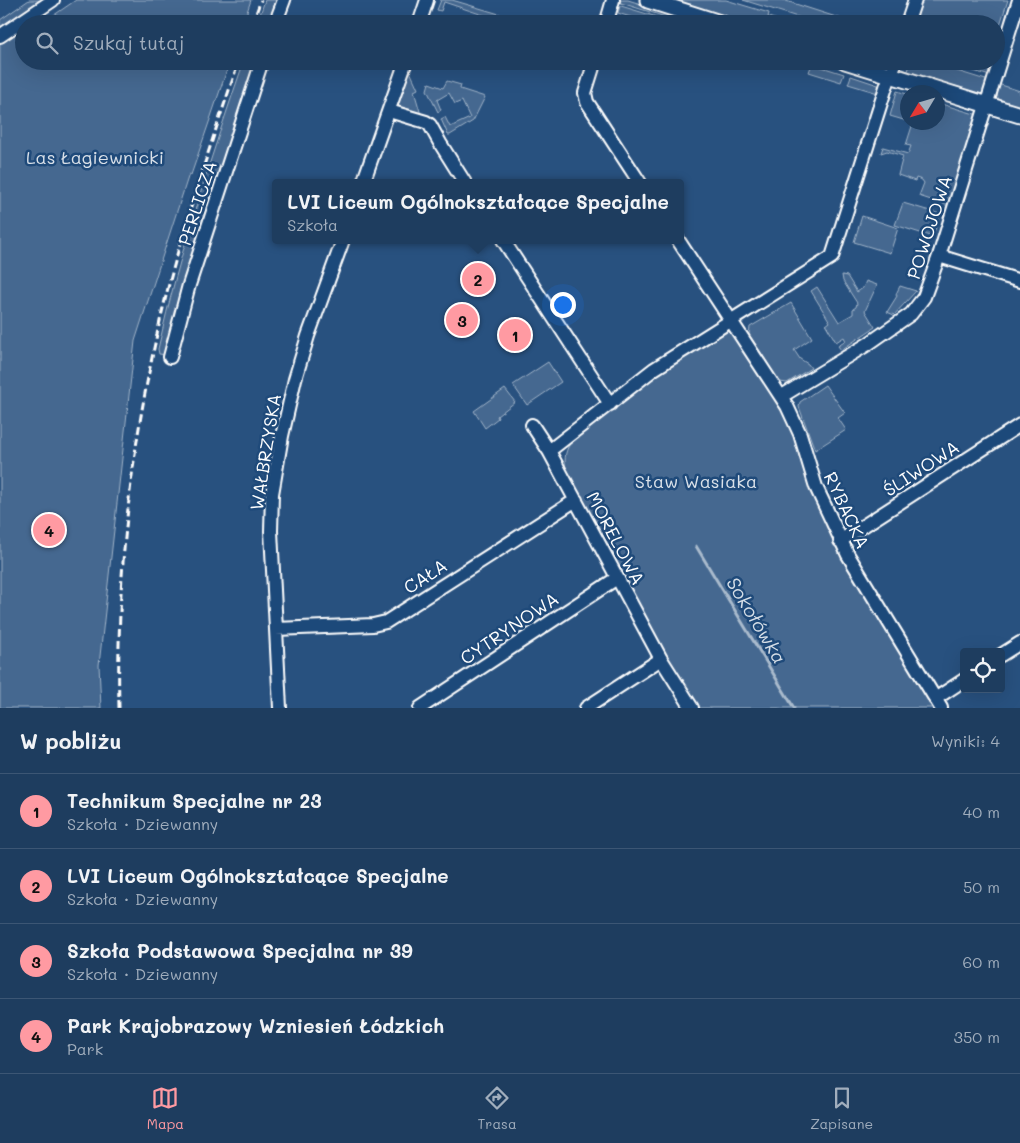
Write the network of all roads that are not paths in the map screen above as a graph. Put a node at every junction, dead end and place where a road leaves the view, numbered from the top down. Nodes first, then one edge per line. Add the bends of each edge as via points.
1 (53, 0) edge
2 (284, 0) edge
3 (427, 0) edge
4 (614, 0) edge
5 (648, 0) edge
6 (915, 0) edge
7 (1019, 0) edge
8 (31, 15) edge
9 (278, 15) edge
10 (422, 15) edge
11 (609, 15) edge
12 (695, 15) edge
13 (911, 15) edge
14 (15, 26) edge
15 (0, 36) edge
16 (1005, 46) edge
17 (259, 70) edge
18 (403, 70) edge
19 (592, 70) edge
20 (893, 70) edge
21 (899, 70) edge
22 (997, 70) edge
23 (987, 104) junction
24 (389, 111) junction
25 (1020, 114) edge
26 (365, 179) edge
27 (463, 179) edge
28 (637, 179) edge
29 (342, 244) edge
30 (505, 244) edge
31 (681, 244) edge
32 (939, 256) junction
33 (1020, 281) edge
34 (732, 321) junction
35 (170, 358) dead end
36 (782, 396) junction
37 (610, 404) junction
38 (1020, 424) edge
39 (532, 425) dead end
40 (549, 451) junction
41 (576, 500) junction
42 (840, 541) junction
43 (617, 578) junction
44 (276, 629) junction
45 (1020, 643) edge
46 (1005, 652) edge
47 (661, 659) junction
48 (960, 684) edge
49 (938, 704) edge
50 (280, 708) edge
51 (420, 708) edge
52 (586, 708) edge
53 (692, 708) edge

1 - 8 street
2 - 9 street
3 - 10 street
4 - 11 street
5 - 12 street
6 - 13 street
7 - 16 street, POWOJOWA
14 - 15 street
17 - 35 street, PERLICZA via 189,285
18 - 24 street
19 - 28 street via 585,93 587,102
20 - 34 street via 832,258
21 - 23 street
22 - 23 street, POWOJOWA
23 - 25 street
23 - 32 street, POWOJOWA
24 - 26 street
24 - 27 street via 430,125
29 - 44 street, WAŁBRZYSKA via 295,378 272,494
30 - 37 street
31 - 34 street, RYBACKA
32 - 33 street
32 - 36 street, POWOJOWA via 924,297 911,314
34 - 36 street, RYBACKA
34 - 37 street via 654,370
36 - 42 street, RYBACKA via 796,423 812,478
37 - 40 street
38 - 42 street, ŚLIWOWA
39 - 40 street, MORELOWA
40 - 41 street, MORELOWA
41 - 43 street, MORELOWA
41 - 44 street, CAŁA via 386,622
42 - 49 street, RYBACKA
43 - 47 street, MORELOWA
43 - 51 street, CYTRYNOWA
44 - 50 street, WAŁBRZYSKA
45 - 46 street
47 - 52 street
47 - 53 street, MORELOWA
48 - 49 street

